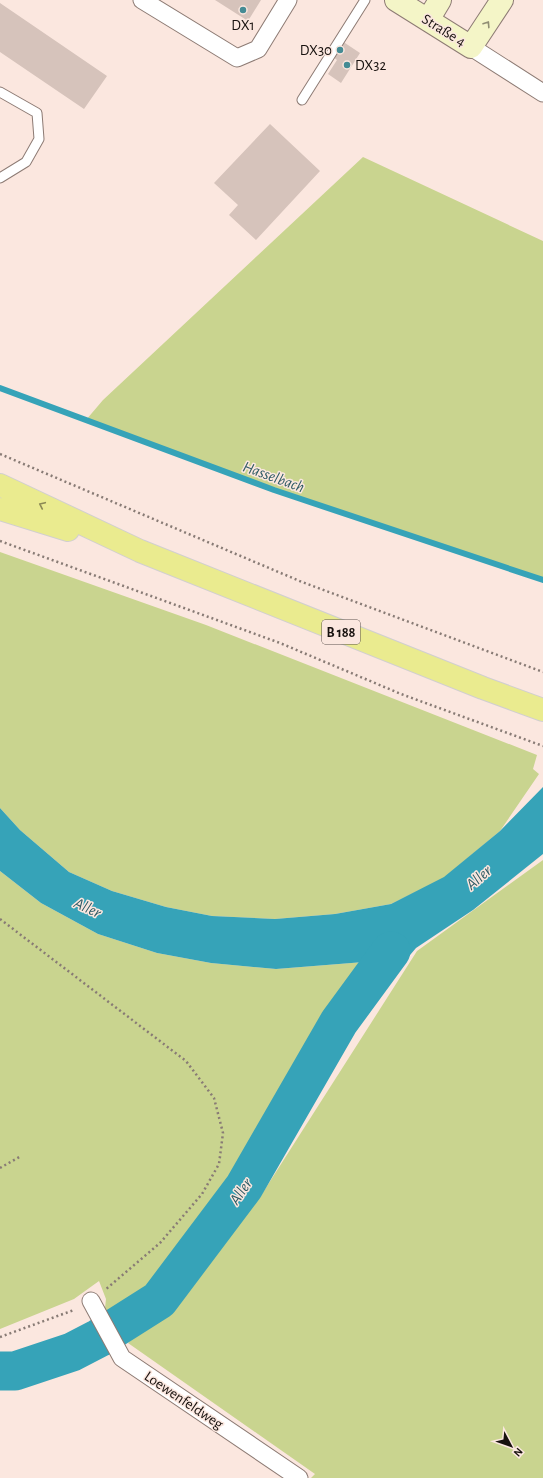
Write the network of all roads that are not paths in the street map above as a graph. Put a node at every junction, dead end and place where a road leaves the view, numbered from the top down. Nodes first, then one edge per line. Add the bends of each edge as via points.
1 (142, 0) edge
2 (288, 0) edge
3 (365, 0) edge
4 (396, 0) edge
5 (440, 0) edge
6 (502, 0) edge
7 (428, 20) junction
8 (471, 47) junction
9 (0, 92) edge
10 (543, 93) edge
11 (302, 100) dead end
12 (0, 178) edge
13 (0, 485) edge
14 (0, 509) edge
15 (140, 552) junction
16 (543, 710) edge
17 (91, 1301) road end
18 (299, 1478) edge

1 - 2 street via 237,58 258,49
3 - 11 lane
4 - 7 street, Straße 4
5 - 7 street
8 -> 6 street
7 - 8 street, Straße 4
8 - 10 street
9 - 12 lane via 37,113 39,139 26,162
15 -> 13 main road, B 188
14 - 15 main road, B 188
15 - 16 main road, B 188
17 - 18 street, Loewenfeldweg via 122,1358

